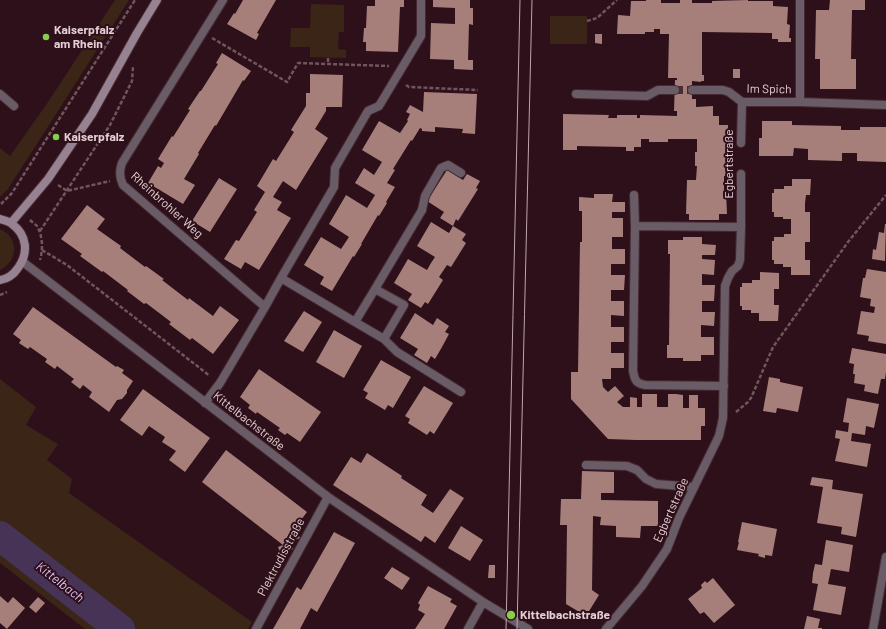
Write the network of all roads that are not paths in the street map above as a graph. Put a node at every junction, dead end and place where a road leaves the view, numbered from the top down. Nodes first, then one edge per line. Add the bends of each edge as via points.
1 (157, 0) edge
2 (223, 0) edge
3 (421, 0) edge
4 (800, 0) edge
5 (675, 90) tunnel mouth
6 (692, 90) tunnel mouth
7 (0, 94) edge
8 (576, 94) dead end
9 (742, 102) junction
10 (800, 102) junction
11 (886, 105) edge
12 (14, 106) dead end
13 (741, 143) dead end
14 (461, 173) dead end
15 (741, 174) dead end
16 (634, 195) dead end
17 (0, 219) edge
18 (11, 223) junction
19 (635, 226) junction
20 (741, 227) junction
21 (23, 262) junction
22 (281, 278) junction
23 (0, 280) edge
24 (375, 289) junction
25 (265, 307) junction
26 (355, 322) junction
27 (384, 339) junction
28 (724, 386) junction
29 (461, 392) dead end
30 (205, 402) junction
31 (586, 465) dead end
32 (694, 487) junction
33 (328, 497) junction
34 (886, 557) edge
35 (483, 602) junction
36 (256, 629) edge
37 (468, 629) edge
38 (528, 629) edge
39 (606, 629) edge
40 (873, 629) edge

1 - 18 main road via 92,114 48,179
2 - 25 street, Rheinbrohler Weg via 122,163 120,178 123,185
3 - 22 street via 421,36 379,106 368,110 335,168 334,187
4 - 10 street, Im Spich
5 - 8 street via 658,90 647,96
6 - 9 street, Im Spich via 724,90
7 - 12 street
9 - 10 street, Im Spich
9 - 13 street, Egbertstraße
10 - 11 street, Im Spich
14 - 24 street via 448,165 441,168 425,196 422,210
15 - 20 street, Egbertstraße
16 - 19 street
17 - 18 main road
18 - 21 main road via 24,239 26,250
19 - 20 street
19 - 28 street via 634,379 645,385
20 - 28 street, Egbertstraße via 740,260 725,286
21 - 23 main road via 15,273
21 - 30 street, Kittelbachstraße
22 - 25 street
22 - 26 street
24 - 26 street
24 - 27 street via 404,306
25 - 30 street via 220,383
26 - 27 street
27 - 29 street via 397,352
28 - 32 street, Egbertstraße via 723,418 719,436
30 - 33 street, Kittelbachstraße
31 - 32 street via 627,466 656,484
32 - 39 street, Egbertstraße via 667,548 642,586
33 - 35 street, Kittelbachstraße
33 - 36 street, Plektrudisstraße
34 - 40 street
35 - 37 street
35 - 38 street, Kittelbachstraße

